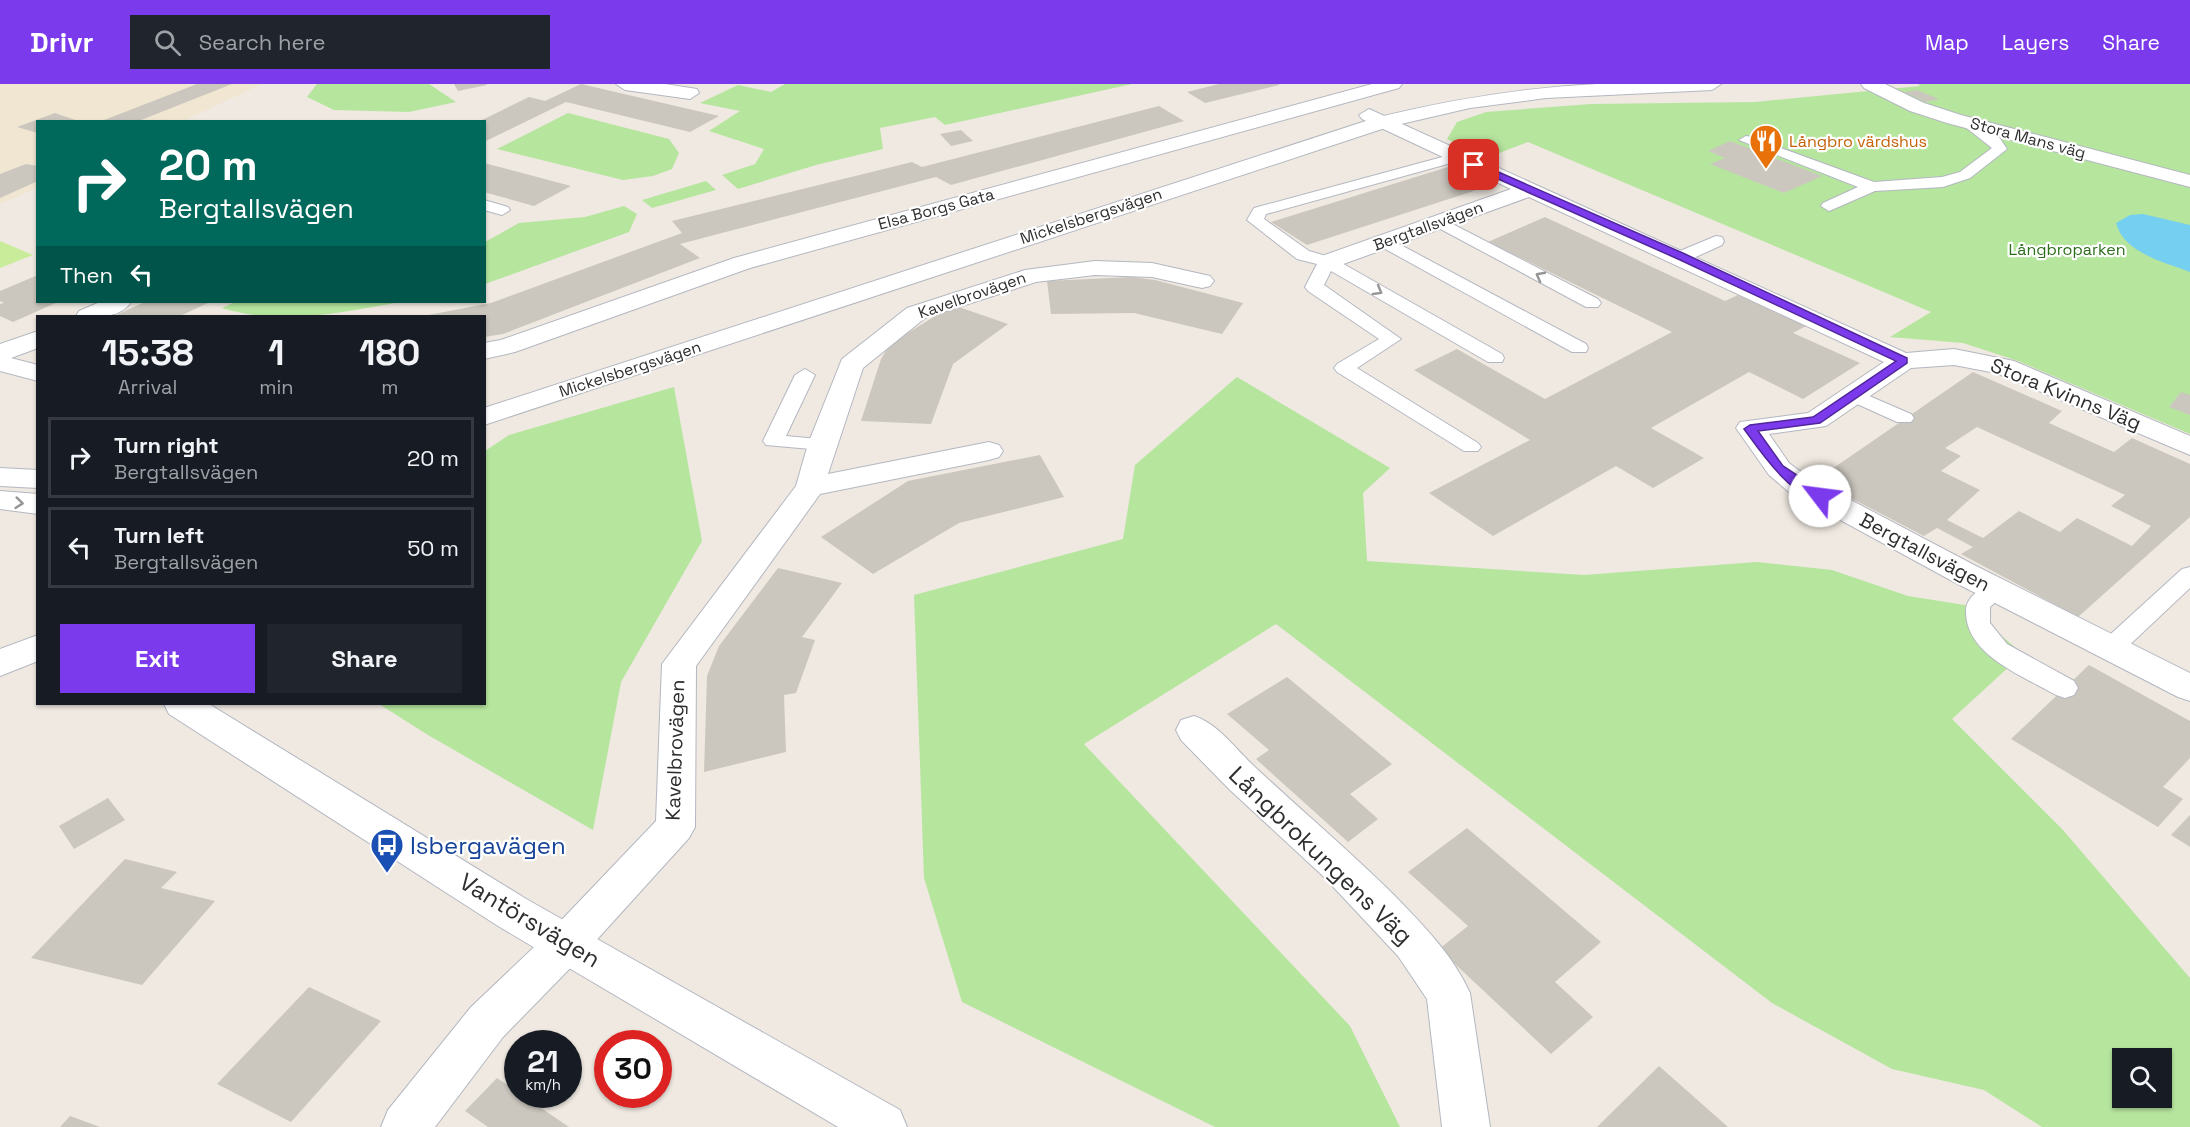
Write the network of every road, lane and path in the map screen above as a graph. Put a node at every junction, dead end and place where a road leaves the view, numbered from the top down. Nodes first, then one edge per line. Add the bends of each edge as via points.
1 (625, 84) edge
2 (1393, 84) edge
3 (1712, 84) edge
4 (1870, 84) edge
5 (1537, 87) edge
6 (690, 93) dead end
7 (1376, 118) junction
8 (1969, 123) junction
9 (1746, 140) dead end
10 (1456, 157) junction
11 (2190, 181) edge
12 (1872, 187) junction
13 (1528, 190) junction
14 (486, 206) edge
15 (1829, 206) dead end
16 (502, 210) dead end
17 (1439, 222) junction
18 (1716, 241) dead end
19 (1384, 242) junction
20 (1681, 256) junction
21 (1327, 262) junction
22 (1202, 281) dead end
23 (117, 303) edge
24 (1592, 303) dead end
25 (90, 315) edge
26 (36, 340) edge
27 (1579, 348) dead end
28 (486, 351) edge
29 (0, 353) edge
30 (1495, 358) dead end
31 (1903, 361) junction
32 (0, 363) edge
33 (36, 372) edge
34 (806, 375) dead end
35 (1853, 395) junction
36 (486, 399) edge
37 (486, 416) edge
38 (1905, 418) dead end
39 (822, 444) junction
40 (2190, 446) edge
41 (1471, 447) dead end
42 (989, 451) dead end
43 (0, 477) edge
44 (36, 479) edge
45 (810, 487) junction
46 (0, 500) edge
47 (36, 504) edge
48 (2190, 574) edge
49 (1997, 590) junction
50 (2112, 647) junction
51 (36, 648) edge
52 (0, 663) edge
53 (2065, 688) dead end
54 (2190, 688) edge
55 (184, 705) edge
56 (1194, 730) dead end
57 (567, 943) junction
58 (405, 1127) edge
59 (883, 1127) edge
60 (1466, 1127) edge

1 - 6 street
2 - 28 street, Elsa Borgs Gata via 742,263 506,347
3 - 5 street, Mickelsbergsvägen
4 - 8 street, Stora Mans väg via 1917,107
5 - 7 street, Mickelsbergsvägen
7 - 10 street, Bergtallsvägen
7 - 36 street, Mickelsbergsvägen
7 - 37 street, Mickelsbergsvägen
8 - 11 street, Stora Mans väg
8 - 12 lane via 1994,140 2000,149 1965,175 1943,182
9 - 12 lane
10 - 13 street, Bergtallsvägen
10 - 21 lane via 1260,211 1255,220 1303,255
12 - 15 lane
13 - 17 street, Bergtallsvägen
13 - 20 street, Bergtallsvägen
14 - 16 lane
17 - 19 street, Bergtallsvägen
24 -> 17 lane
18 - 20 lane
19 - 21 street, Bergtallsvägen
19 - 27 lane
20 - 31 street, Bergtallsvägen
21 -> 30 lane
21 - 41 lane via 1314,287 1392,339 1344,368
22 - 39 street, Kavelbrovägen via 1152,270 1095,268 1033,275 916,312 851,365
23 - 25 street
26 - 29 street
31 - 35 street, Bergtallsvägen
31 - 40 street, Stora Kvinns Väg via 1940,354 1974,357
32 - 33 street
34 - 39 lane via 772,441
35 - 38 lane
35 - 49 street, Bergtallsvägen via 1816,420 1750,429 1779,469 1799,485
39 - 45 street, Kavelbrovägen
42 - 45 street
43 - 44 street
45 - 57 street, Kavelbrovägen via 679,664 675,827
46 -> 47 street
48 - 50 lane
49 - 50 street, Bergtallsvägen
49 - 53 lane via 1978,604 1978,625 1998,650
50 - 54 street, Bergtallsvägen
51 - 52 street
55 - 57 street, Vantörsvägen
56 - 60 street, Långbrokungens Väg via 1337,864 1413,943 1448,993
57 - 58 street via 486,1022
57 - 59 street, Vantörsvägen

